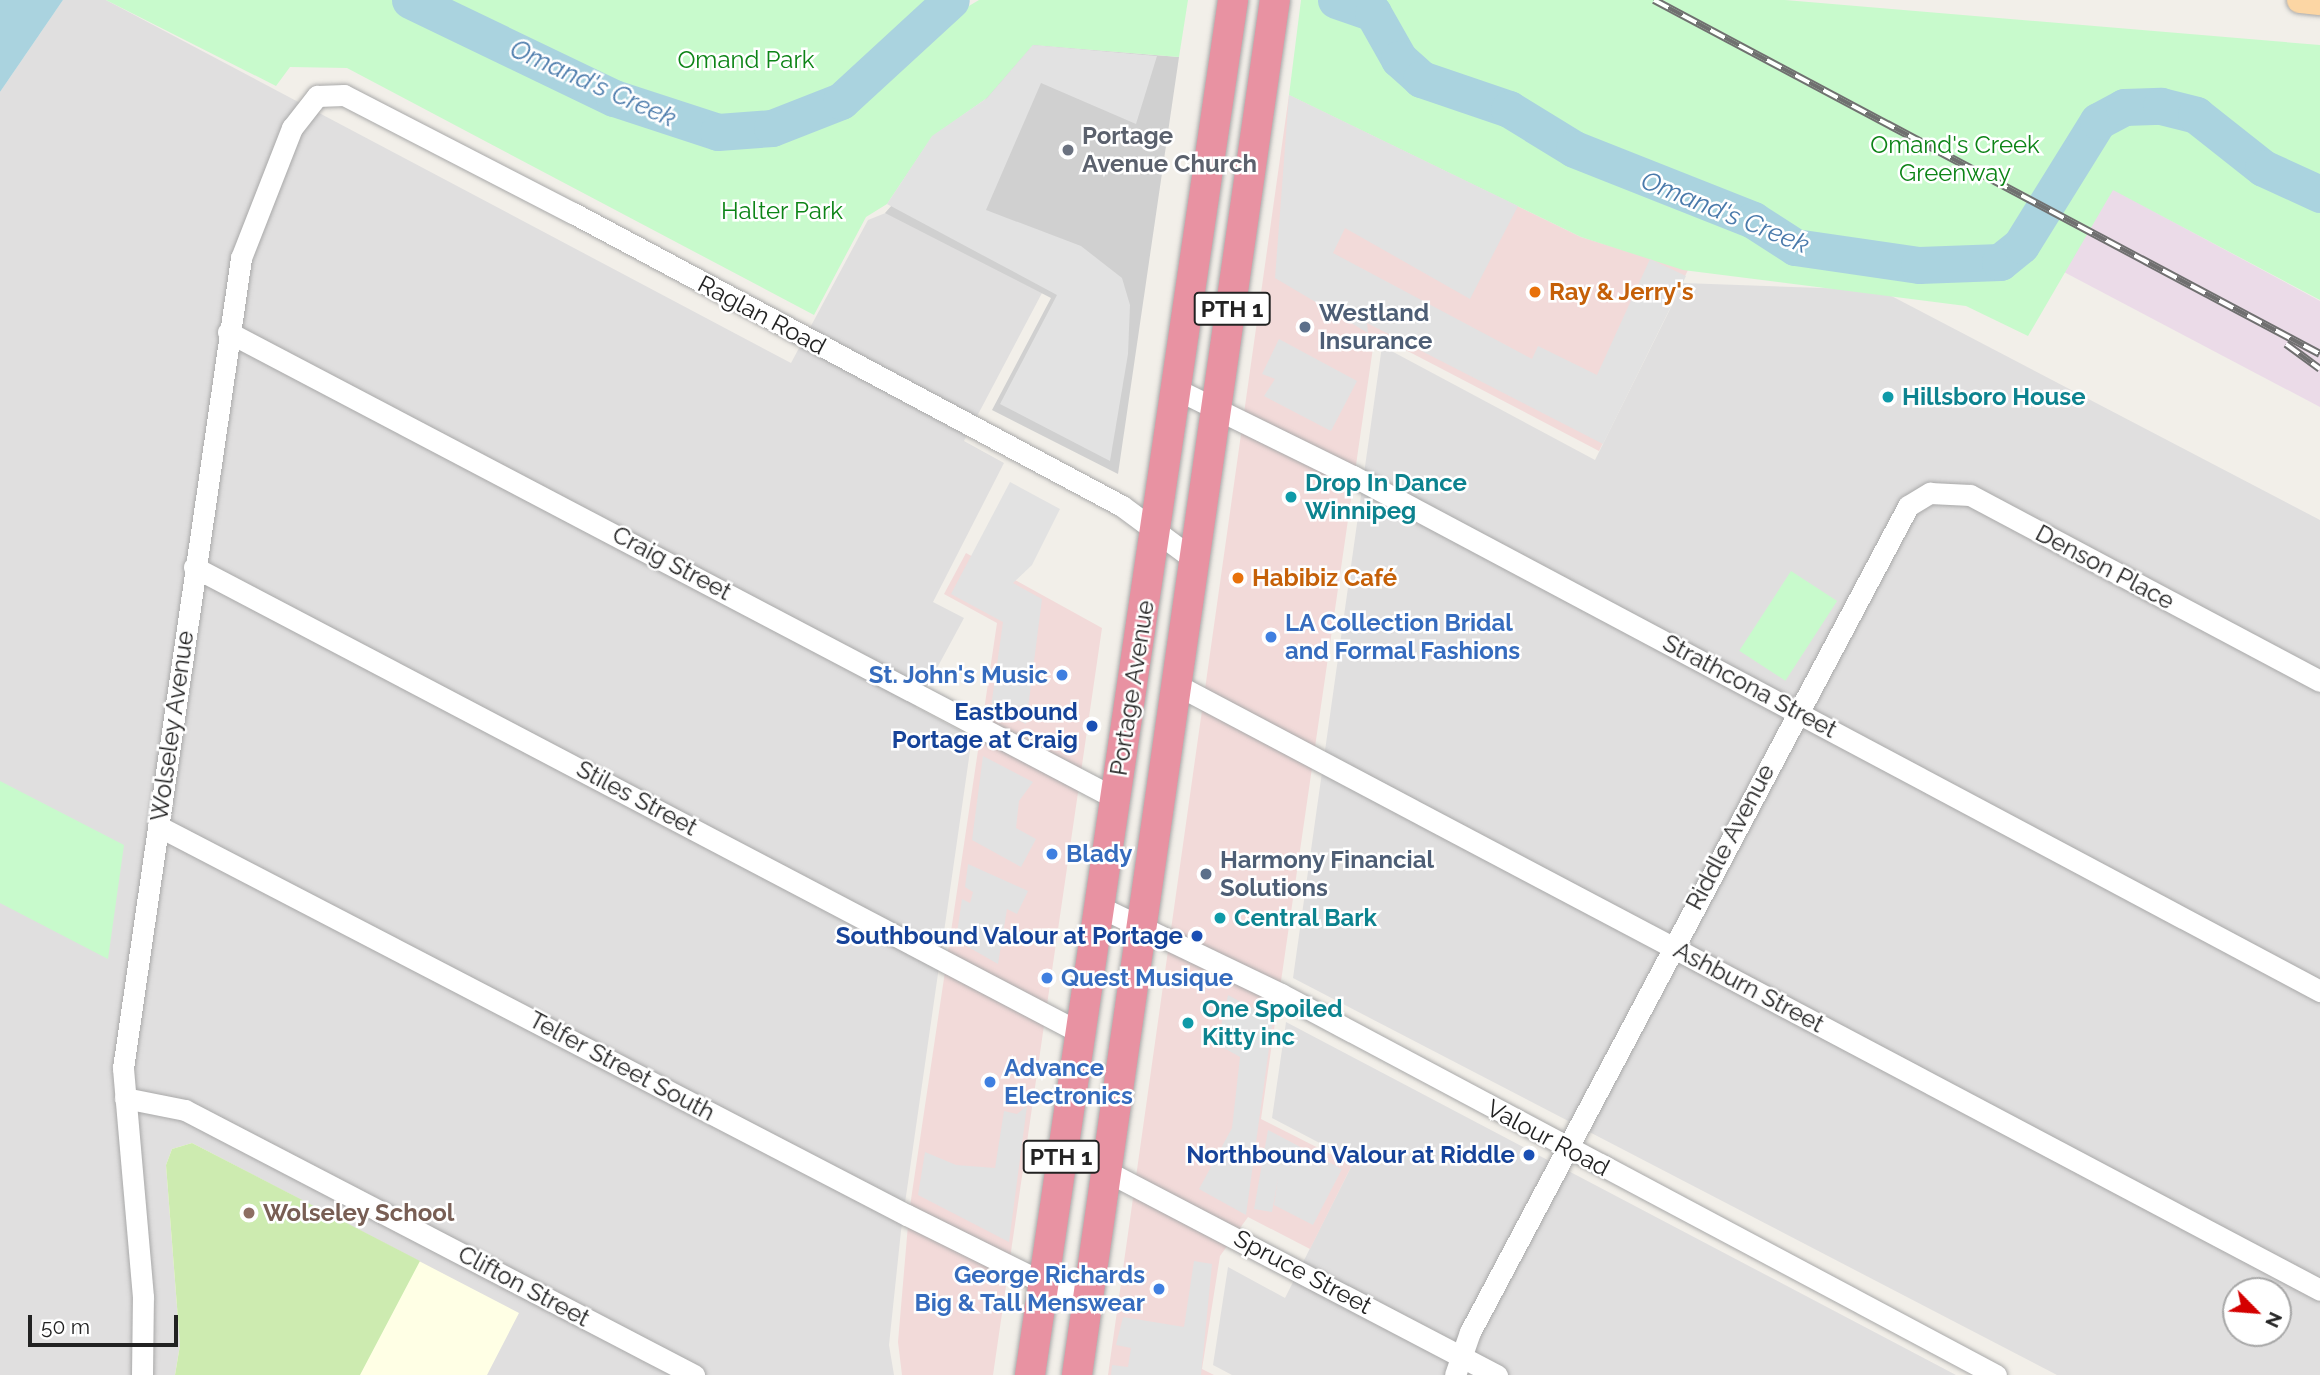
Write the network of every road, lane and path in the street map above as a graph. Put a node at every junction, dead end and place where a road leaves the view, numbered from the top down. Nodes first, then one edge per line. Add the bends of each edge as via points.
1 (1233, 0) edge
2 (1275, 0) edge
3 (2300, 0) edge
4 (2320, 2) edge
5 (317, 96) joint
6 (228, 332) junction
7 (1176, 389) junction
8 (1218, 408) junction
9 (1894, 525) joint
10 (1155, 531) junction
11 (1196, 561) junction
12 (194, 567) junction
13 (2320, 681) edge
14 (1177, 685) junction
15 (1796, 710) junction
16 (1115, 798) junction
17 (158, 826) junction
18 (1098, 906) junction
19 (1141, 923) junction
20 (1672, 947) junction
21 (2320, 991) edge
22 (1079, 1032) junction
23 (125, 1098) junction
24 (1567, 1149) junction
25 (1108, 1172) junction
26 (1044, 1283) junction
27 (2320, 1290) edge
28 (1089, 1298) junction
29 (1459, 1366) edge
30 (142, 1375) edge
31 (694, 1375) edge
32 (1030, 1375) edge
33 (1077, 1375) edge
34 (1497, 1375) edge
35 (1996, 1375) edge

1 - 7 highway, Portage Avenue / PTH 1
2 - 8 highway, Portage Avenue / PTH 1
3 - 4 main road
5 - 6 street, Wolseley Avenue via 297,120 254,213
5 - 10 street, Raglan Road via 344,95 573,213 1122,506
6 - 12 street, Wolseley Avenue
6 - 16 street, Craig Street
7 - 8 street, Strathcona Street
7 - 10 highway, Portage Avenue / PTH 1
8 - 11 highway, Portage Avenue / PTH 1
8 - 15 street, Strathcona Street
9 - 13 street, Denson Place via 1919,498 1959,491
9 - 15 street, Riddle Avenue
10 - 11 street, Raglan Road
10 - 16 highway, Portage Avenue / PTH 1
11 - 14 highway, Portage Avenue / PTH 1
12 - 17 street, Wolseley Avenue
12 - 22 street, Stiles Street
14 - 19 highway, Portage Avenue / PTH 1
14 - 20 street, Ashburn Street
15 - 20 street, Riddle Avenue
15 - 21 street, Strathcona Street
16 - 18 highway, Portage Avenue / PTH 1
17 - 23 street, Wolseley Avenue via 123,1068
17 - 26 street, Telfer Street South
18 - 19 street, Valour Road
18 - 22 highway, Portage Avenue / PTH 1
19 - 24 street, Valour Road
19 - 25 highway, Portage Avenue / PTH 1
20 - 24 street, Riddle Avenue
20 - 27 street, Ashburn Street
22 - 26 highway, Portage Avenue / PTH 1
23 - 30 street, Wolseley Avenue via 143,1297
23 - 31 street, Clifton Street via 185,1110
24 - 29 street, Riddle Avenue
24 - 35 street, Valour Road
25 - 28 highway, Portage Avenue / PTH 1
25 - 29 street, Spruce Street
26 - 28 street, Telfer Street South
26 - 32 highway, Portage Avenue / PTH 1
28 - 33 highway, Portage Avenue / PTH 1
29 - 34 street, Spruce Street

